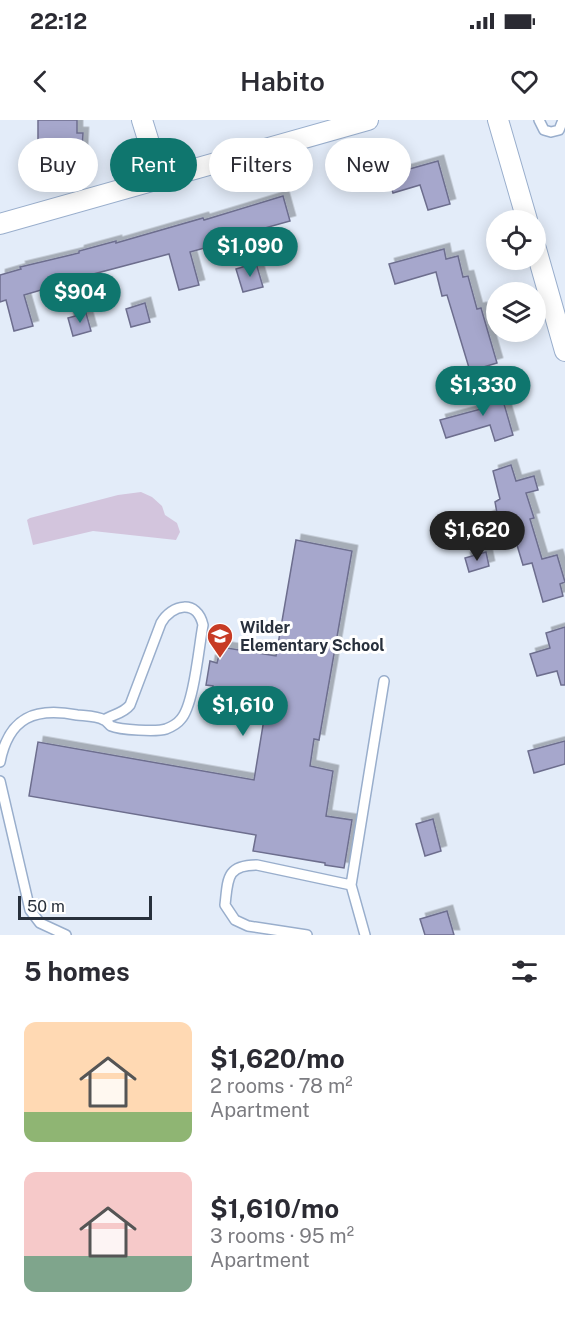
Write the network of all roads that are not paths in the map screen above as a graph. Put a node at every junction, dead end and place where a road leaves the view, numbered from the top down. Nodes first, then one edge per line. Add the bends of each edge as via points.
1 (142, 120) edge
2 (368, 120) edge
3 (498, 120) edge
4 (538, 120) edge
5 (563, 120) edge
6 (148, 138) edge
7 (197, 168) edge
8 (111, 192) edge
9 (524, 210) edge
10 (0, 224) edge
11 (542, 270) edge
12 (565, 351) edge
13 (384, 681) dead end
14 (104, 720) junction
15 (0, 762) edge
16 (0, 782) edge
17 (351, 885) junction
18 (66, 935) edge
19 (307, 935) edge
20 (365, 935) edge

1 - 6 street
2 - 7 street
3 - 9 street
4 - 5 lane via 544,130 551,132 559,130
8 - 10 street
11 - 12 street
13 - 17 lane
14 - 14 lane via 111,726 158,730 181,719 189,703 202,625 195,611 185,607 167,613 130,705 124,712
14 - 15 lane via 56,712 33,715 12,732
16 - 18 lane via 30,910 47,928
17 - 19 lane via 257,865 235,868 230,874 225,905 235,920 248,926
17 - 20 lane

